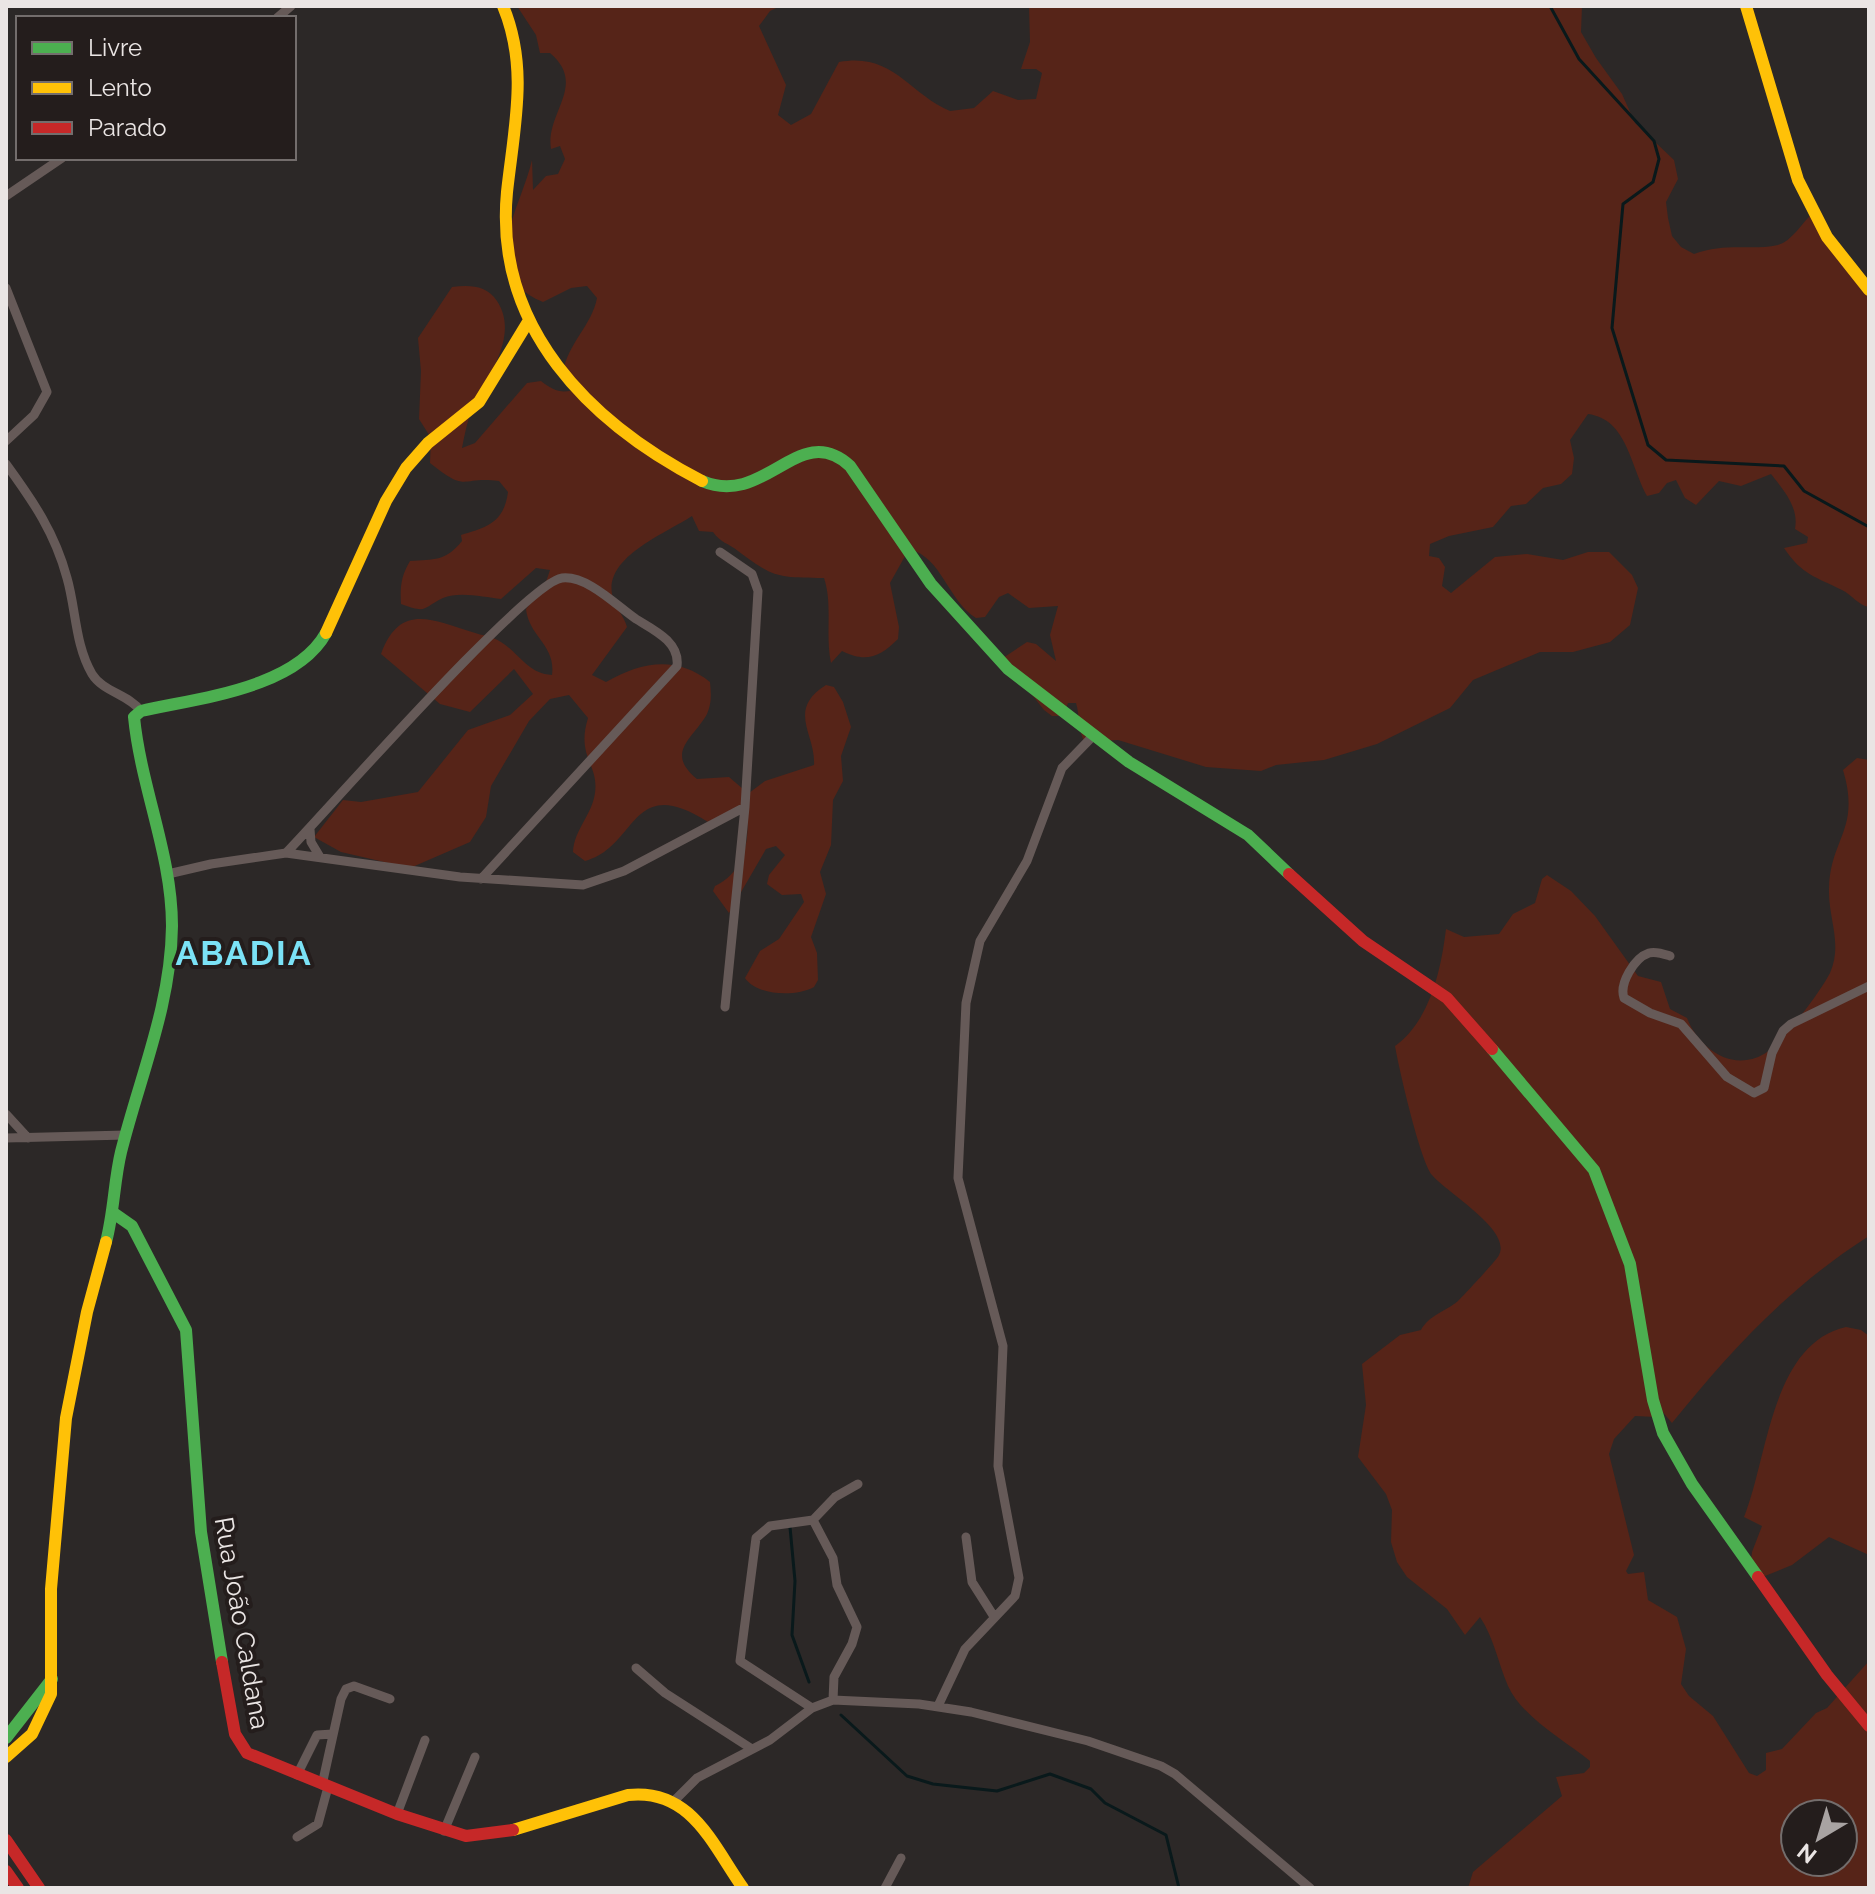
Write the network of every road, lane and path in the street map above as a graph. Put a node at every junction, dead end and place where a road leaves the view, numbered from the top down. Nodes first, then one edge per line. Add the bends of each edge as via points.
1 (503, 6) edge
2 (1746, 6) edge
3 (59, 160) edge
4 (6, 196) edge
5 (6, 288) edge
6 (1869, 290) edge
7 (6, 310) edge
8 (18, 312) junction
9 (528, 322) junction
10 (6, 441) edge
11 (6, 464) edge
12 (720, 552) dead end
13 (141, 711) junction
14 (1093, 736) junction
15 (745, 807) junction
16 (310, 829) junction
17 (286, 853) junction
18 (320, 857) junction
19 (168, 874) junction
20 (481, 879) junction
21 (1670, 956) dead end
22 (1869, 986) edge
23 (725, 1007) dead end
24 (6, 1114) edge
25 (126, 1135) junction
26 (6, 1138) edge
27 (28, 1138) junction
28 (112, 1218) junction
29 (858, 1484) dead end
30 (813, 1520) junction
31 (966, 1537) dead end
32 (993, 1615) junction
33 (636, 1668) dead end
34 (52, 1679) junction
35 (390, 1699) dead end
36 (833, 1700) junction
37 (938, 1706) junction
38 (812, 1708) junction
39 (1869, 1726) edge
40 (333, 1734) junction
41 (6, 1738) edge
42 (425, 1740) dead end
43 (752, 1749) junction
44 (6, 1757) edge
45 (475, 1757) dead end
46 (297, 1775) junction
47 (325, 1786) junction
48 (675, 1800) junction
49 (397, 1814) junction
50 (444, 1831) junction
51 (297, 1837) dead end
52 (6, 1840) edge
53 (6, 1848) edge
54 (901, 1858) dead end
55 (6, 1871) edge
56 (18, 1888) edge
57 (36, 1888) edge
58 (743, 1888) edge
59 (885, 1888) edge
60 (1310, 1888) edge

1 - 9 street via 521,48 507,200 516,279
2 - 6 street via 1798,180 1827,237
3 - 4 street
5 - 8 street
7 - 8 street
8 - 10 street via 47,392 34,415
9 - 13 street via 479,402 406,468 311,654 263,680
9 - 14 street via 549,355 626,434 705,482 739,488 815,450 829,449 841,456 931,584 965,623 1008,669
11 - 13 street via 42,513 56,543 91,672
12 - 15 street via 757,582
13 - 19 street via 134,717 133,734
14 - 32 street via 1062,768 1027,861 980,941 966,1003 958,1178 1003,1346 998,1466 1019,1578 1015,1596
14 - 39 street via 1248,835 1363,941 1447,998 1569,1138 1599,1181 1630,1264 1663,1433 1700,1496
15 - 20 street via 603,881 583,885
15 - 23 street
16 - 17 street
16 - 18 street
16 - 20 street via 506,620 552,581 570,578 661,634 673,646 677,666
17 - 18 street
17 - 19 street
18 - 20 street
19 - 25 street via 172,938 167,988
21 - 22 street via 1644,956 1626,977 1624,998 1675,1020 1727,1077 1754,1093 1767,1083 1772,1053 1783,1031
24 - 27 street
25 - 27 street
25 - 28 street
26 - 27 street
28 - 34 street via 66,1418 51,1589
28 - 46 street, Rua João Caldana via 124,1218 137,1237 186,1330 201,1532 235,1734 254,1758
29 - 30 street via 835,1497
30 - 36 street via 830,1549 837,1585 857,1627 834,1677
30 - 38 street via 759,1532 738,1655 745,1666
31 - 32 street via 972,1582
32 - 37 street via 965,1649
33 - 43 street
34 - 41 street
34 - 44 street via 51,1694 32,1734
35 - 40 street via 350,1686 341,1699
36 - 37 street
36 - 38 street
37 - 60 street via 1066,1735 1161,1766
38 - 43 street
40 - 46 street via 317,1735
40 - 47 street
42 - 49 street
43 - 48 street via 697,1778
45 - 50 street
46 - 47 street, Rua João Caldana
47 - 49 street, Rua João Caldana
47 - 51 street via 318,1824
48 - 50 street, Rua João Caldana via 628,1795 528,1828 466,1836
48 - 58 street
49 - 50 street, Rua João Caldana
52 - 57 street
53 - 57 street
54 - 59 street
55 - 56 street

